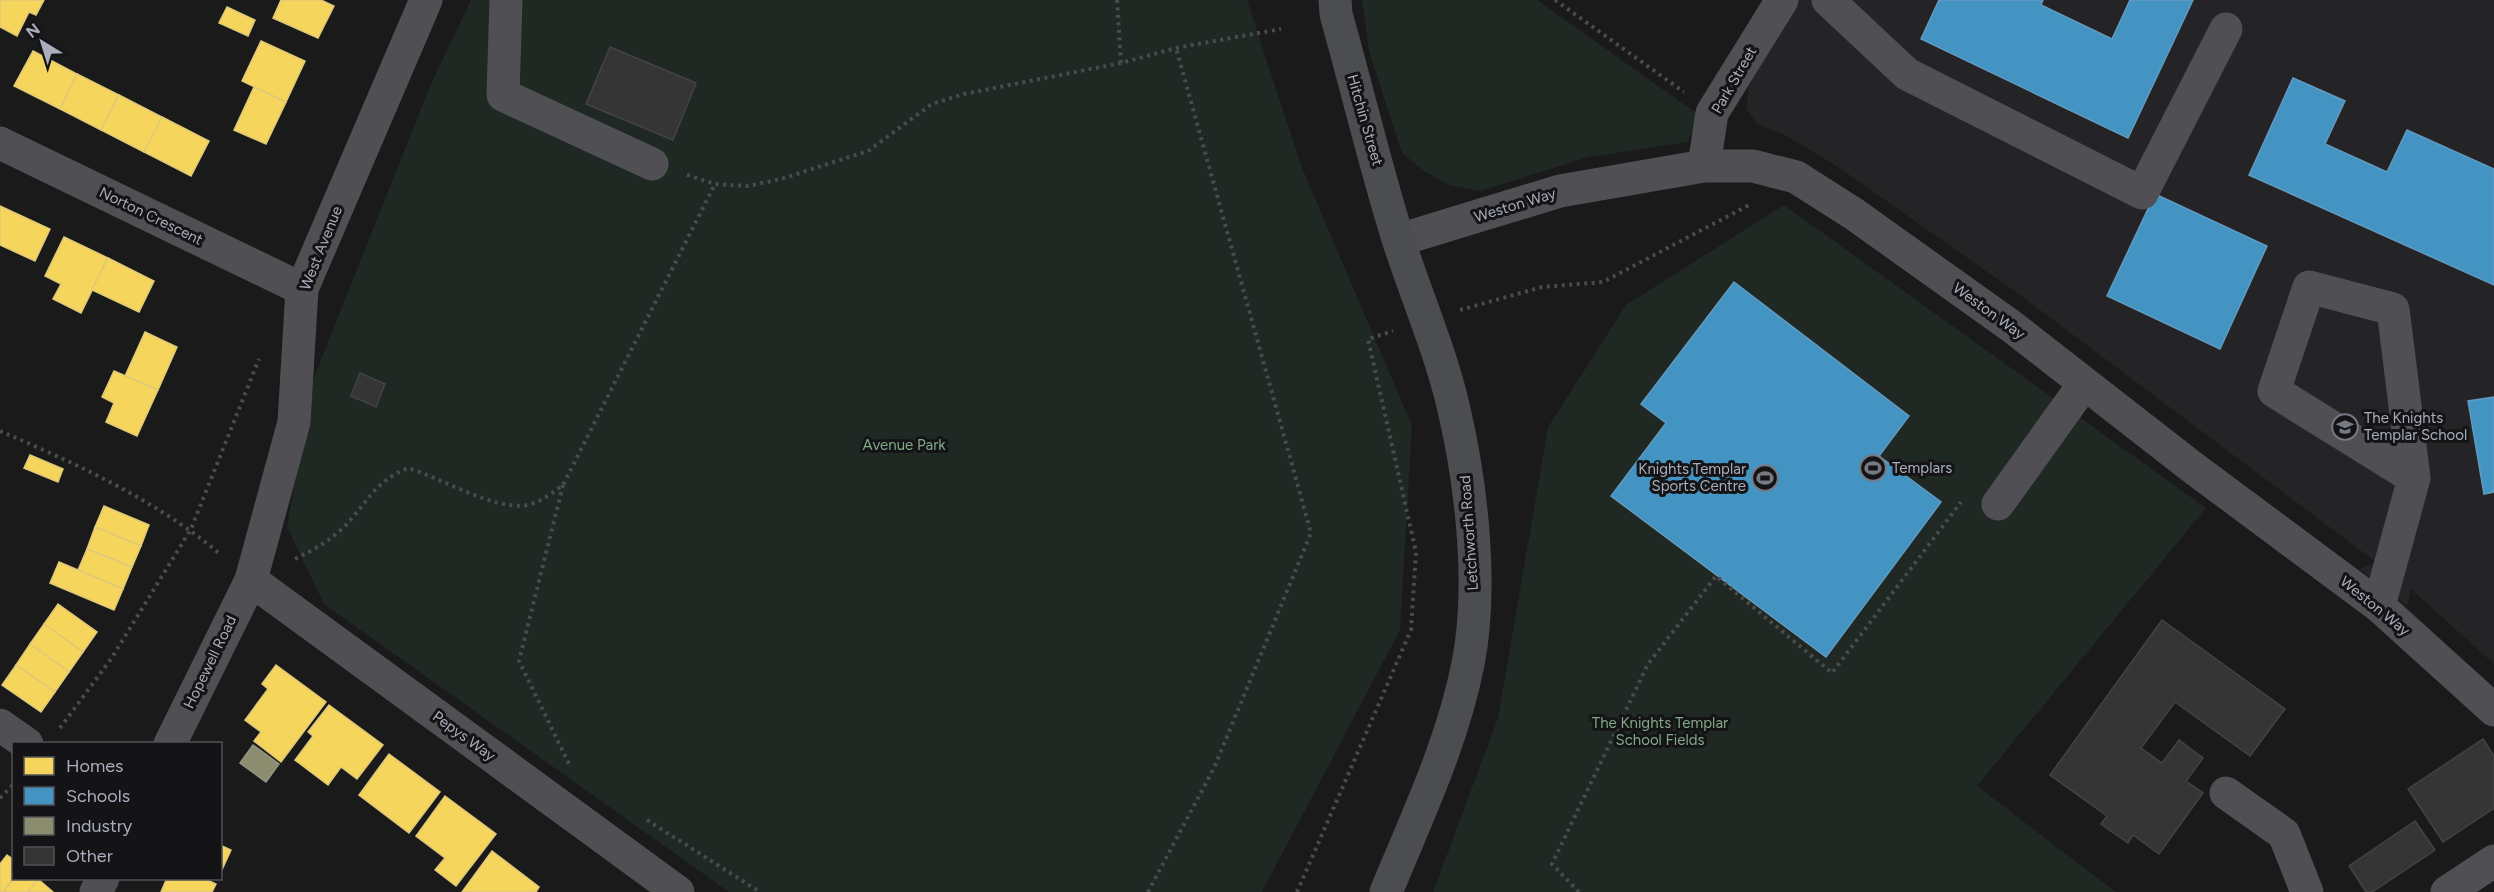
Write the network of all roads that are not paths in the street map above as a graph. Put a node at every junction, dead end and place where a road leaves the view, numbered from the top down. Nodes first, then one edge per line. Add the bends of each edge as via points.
1 (426, 0) edge
2 (506, 0) edge
3 (1335, 0) edge
4 (1782, 0) edge
5 (1828, 0) edge
6 (2226, 29) dead end
7 (0, 143) edge
8 (652, 164) road end
9 (1704, 166) junction
10 (1399, 240) junction
11 (302, 289) junction
12 (2084, 384) junction
13 (2414, 478) junction
14 (1998, 504) dead end
15 (251, 580) junction
16 (2379, 606) junction
17 (2494, 710) edge
18 (0, 725) edge
19 (41, 739) edge
20 (171, 742) edge
21 (2226, 793) dead end
22 (2494, 861) edge
23 (678, 892) edge
24 (1386, 892) edge
25 (2307, 892) edge
26 (2447, 892) edge

1 - 11 street, West Avenue
2 - 8 street via 503,95
3 - 10 main road, Hitchin Street
4 - 9 street, Park Street via 1712,113
5 - 6 street via 1907,74 2142,193
7 - 11 street, Norton Crescent
9 - 10 street, Weston Way via 1560,191
9 - 12 street, Weston Way via 1753,166 1796,177 2002,320
10 - 24 main road, Letchworth Road via 1455,413 1470,499 1475,579 1468,662 1453,730
11 - 15 street, West Avenue via 294,422
12 - 14 street
12 - 16 street, Weston Way
13 - 13 street via 2274,391 2309,287 2392,309
13 - 16 street
15 - 20 street, Hopewell Road
15 - 23 street, Pepys Way
16 - 17 street, Weston Way
18 - 19 street
21 - 25 street via 2284,834
22 - 26 street

